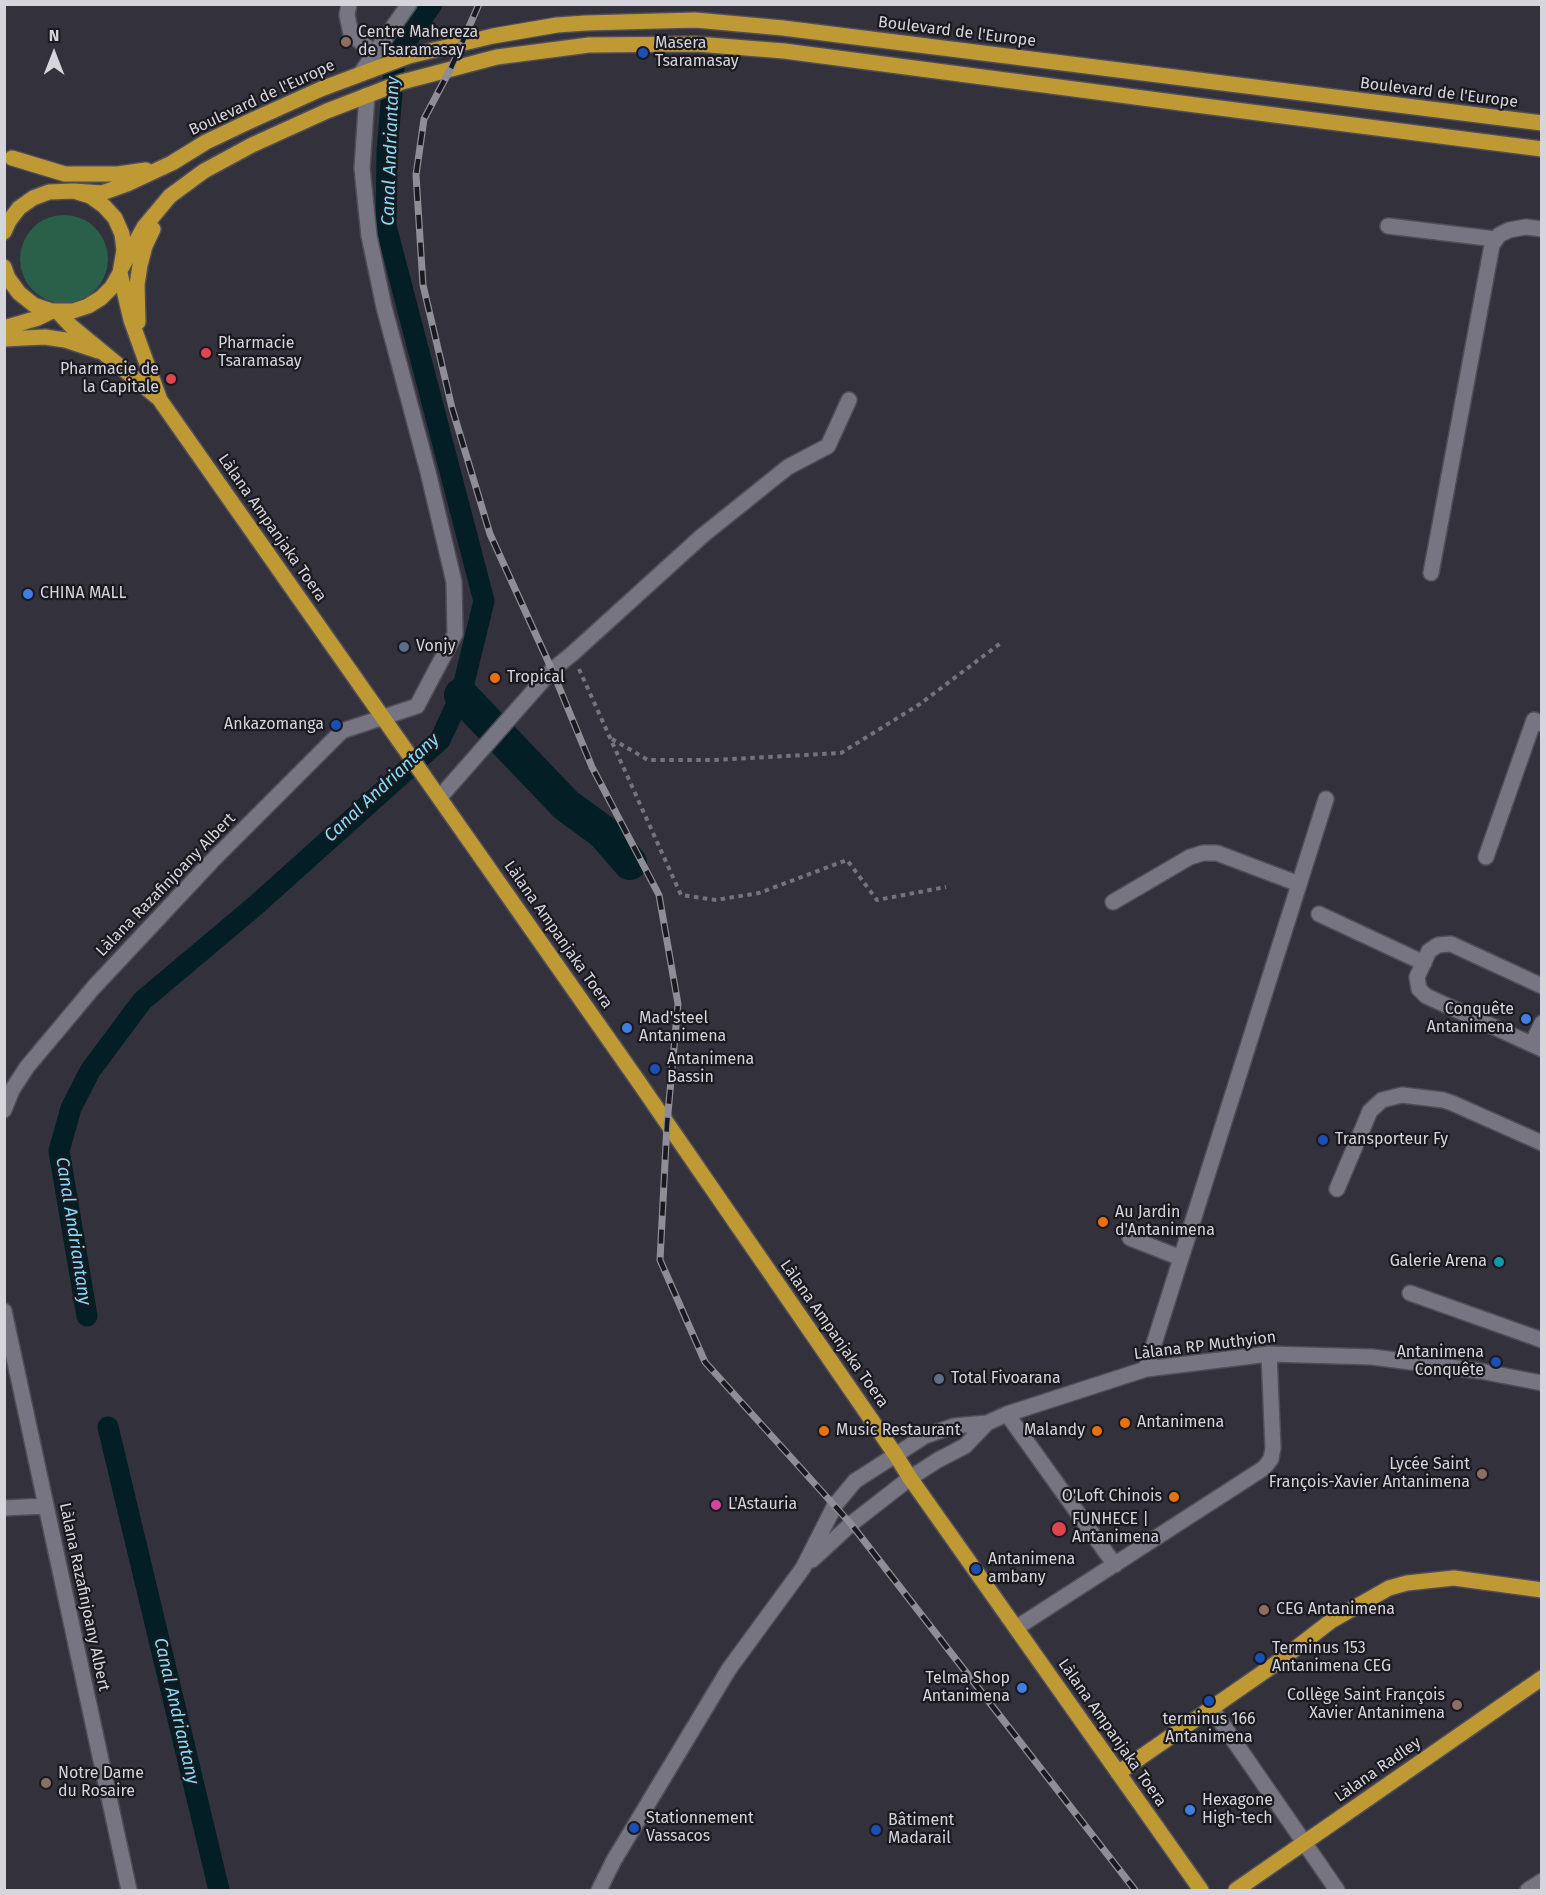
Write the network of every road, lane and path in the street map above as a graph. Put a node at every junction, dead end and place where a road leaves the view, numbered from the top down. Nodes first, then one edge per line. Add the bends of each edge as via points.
1 (350, 4) edge
2 (409, 4) edge
3 (378, 59) junction
4 (371, 94) junction
5 (1542, 123) edge
6 (1542, 148) edge
7 (8, 155) edge
8 (172, 163) junction
9 (186, 183) junction
10 (70, 190) junction
11 (1388, 226) dead end
12 (1542, 229) edge
13 (4, 232) edge
14 (1496, 239) junction
15 (4, 267) edge
16 (121, 270) junction
17 (55, 311) junction
18 (4, 328) edge
19 (4, 339) edge
20 (138, 342) junction
21 (105, 353) junction
22 (160, 400) junction
23 (849, 400) dead end
24 (1431, 573) dead end
25 (1002, 642) dead end
26 (572, 654) junction
27 (384, 718) junction
28 (1542, 724) edge
29 (611, 738) junction
30 (440, 797) junction
31 (1326, 799) dead end
32 (1486, 857) dead end
33 (1299, 884) junction
34 (946, 887) dead end
35 (1113, 902) dead end
36 (1319, 914) dead end
37 (1424, 963) junction
38 (1542, 986) edge
39 (1542, 1023) edge
40 (1537, 1047) edge
41 (4, 1110) edge
42 (1542, 1143) edge
43 (1337, 1189) dead end
44 (1130, 1238) dead end
45 (1181, 1258) junction
46 (1410, 1293) dead end
47 (4, 1311) edge
48 (1542, 1340) edge
49 (1269, 1354) junction
50 (1146, 1369) junction
51 (1542, 1383) edge
52 (1007, 1414) junction
53 (987, 1423) junction
54 (896, 1454) junction
55 (910, 1478) junction
56 (46, 1506) junction
57 (4, 1508) edge
58 (1115, 1565) junction
59 (803, 1568) junction
60 (1542, 1590) edge
61 (1016, 1628) junction
62 (1542, 1678) edge
63 (1212, 1709) junction
64 (1118, 1773) junction
65 (1304, 1843) junction
66 (1542, 1881) edge
67 (129, 1890) edge
68 (599, 1890) edge
69 (1201, 1890) edge
70 (1236, 1890) edge
71 (1337, 1890) edge
72 (1528, 1890) edge

1 - 3 street via 347,15 351,34
2 - 3 street
3 - 5 main road, Boulevard de l'Europe via 567,25 707,21
3 - 8 main road, Boulevard de l'Europe via 361,73 233,129
4 - 6 main road via 507,55 589,45 665,43 747,47
4 - 9 main road via 252,145
4 - 27 street, Làlana Razafinjoany Albert via 362,168 369,236 453,582 455,634 417,706
7 - 8 main road via 44,169 92,176
7 - 10 main road via 34,175
8 - 10 main road, Boulevard de l'Europe via 102,193
9 - 16 main road via 144,226
9 - 20 main road via 162,213 144,246 137,285
10 - 13 main road via 33,198 20,208
10 - 16 main road via 90,196 115,219 124,250
11 - 14 street
12 - 14 street via 1509,230
14 - 24 street
15 - 17 main road via 19,293 34,304
16 - 17 main road via 101,298 73,311
16 - 20 main road
17 - 18 main road
17 - 21 main road
19 - 21 main road via 45,337
20 - 22 main road
21 - 22 main road
22 - 27 main road, Làlana Ampanjaka Toera
23 - 26 street via 828,446 788,467 702,536
25 - 29 path via 920,704 841,753 648,760
26 - 29 path
26 - 30 street via 552,670
27 - 30 main road, Làlana Ampanjaka Toera
27 - 41 street, Làlana Razafinjoany Albert via 342,731 212,861 94,987 27,1066
28 - 32 street via 1534,720
29 - 34 path via 681,895 716,900 759,893 848,860 877,900
30 - 54 main road, Làlana Ampanjaka Toera
31 - 33 street
33 - 35 street via 1217,853 1203,853 1190,856
33 - 45 street
36 - 37 street
37 - 38 street via 1429,951 1451,944
37 - 40 street via 1417,977 1426,996
39 - 40 street
42 - 43 street via 1452,1103 1402,1095 1382,1100 1370,1111
44 - 45 street
45 - 50 street
46 - 48 street
47 - 56 street, Làlana Razafinjoany Albert
49 - 50 street, Làlana RP Muthyion
49 - 51 street, Làlana RP Muthyion via 1372,1357
49 - 58 street via 1271,1459 1264,1468
50 - 52 street, Làlana RP Muthyion
52 - 53 street, Làlana RP Muthyion
52 - 58 street
53 - 54 street, Làlana RP Muthyion via 954,1426 925,1436
53 - 55 street, Làlana RP Muthyion via 964,1446
54 - 55 main road, Làlana Ampanjaka Toera
54 - 59 street, Làlana RP Muthyion via 855,1481 835,1506
55 - 59 street, Làlana RP Muthyion via 850,1524
55 - 61 main road, Làlana Ampanjaka Toera
56 - 57 street
56 - 67 street, Làlana Razafinjoany Albert
58 - 61 street
59 - 68 street via 729,1669
60 - 63 main road via 1454,1578 1389,1588 1331,1621
61 - 64 main road, Làlana Ampanjaka Toera
62 - 65 main road, Làlana Radley
63 - 64 main road
63 - 65 street
64 - 69 main road, Làlana Ampanjaka Toera
65 - 70 main road, Làlana Radley
65 - 71 street
66 - 72 street

